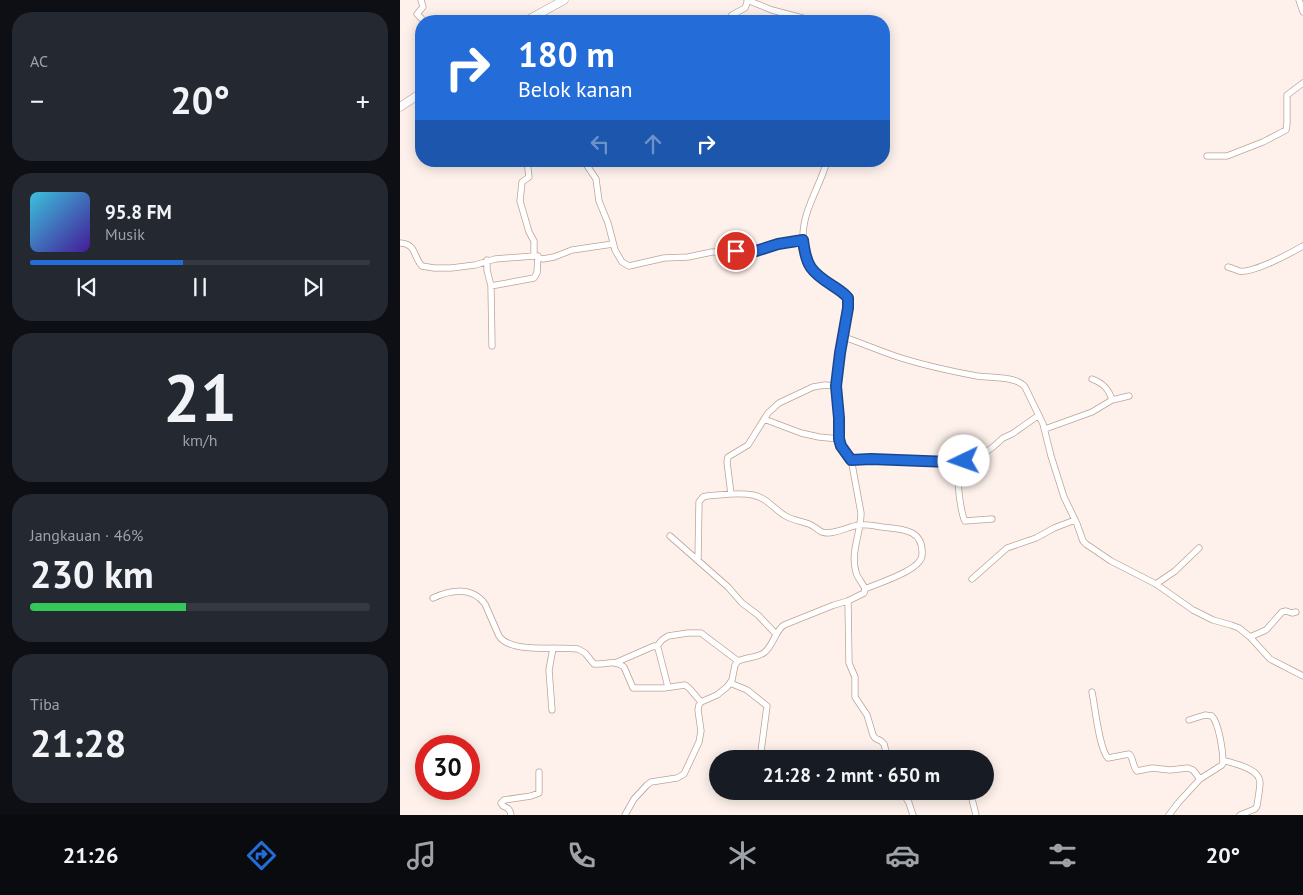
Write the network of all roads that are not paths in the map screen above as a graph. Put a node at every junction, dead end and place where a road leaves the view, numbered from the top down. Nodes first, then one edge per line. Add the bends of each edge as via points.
1 (421, 0) edge
2 (564, 0) edge
3 (748, 0) edge
4 (1299, 0) edge
5 (553, 2) edge
6 (1303, 12) edge
7 (417, 15) edge
8 (535, 15) edge
9 (732, 15) edge
10 (791, 15) edge
11 (1303, 83) edge
12 (415, 98) edge
13 (400, 107) edge
14 (1207, 156) dead end
15 (528, 167) edge
16 (589, 167) edge
17 (825, 167) edge
18 (803, 240) junction
19 (400, 243) edge
20 (613, 244) junction
21 (1303, 246) edge
22 (536, 256) junction
23 (487, 260) junction
24 (1228, 267) dead end
25 (491, 286) junction
26 (844, 336) junction
27 (492, 346) dead end
28 (1092, 379) dead end
29 (836, 386) junction
30 (1130, 396) dead end
31 (1112, 400) junction
32 (1039, 415) junction
33 (764, 419) junction
34 (1044, 428) junction
35 (839, 439) junction
36 (963, 457) junction
37 (851, 460) junction
38 (731, 494) junction
39 (992, 519) dead end
40 (1075, 520) junction
41 (860, 525) junction
42 (670, 536) dead end
43 (1199, 548) dead end
44 (698, 560) junction
45 (972, 578) dead end
46 (1156, 584) junction
47 (866, 589) junction
48 (433, 598) dead end
49 (848, 601) junction
50 (1296, 612) dead end
51 (776, 634) junction
52 (1250, 637) junction
53 (657, 646) junction
54 (553, 648) junction
55 (738, 661) junction
56 (615, 663) junction
57 (1303, 676) edge
58 (730, 684) junction
59 (668, 687) junction
60 (1092, 692) dead end
61 (701, 702) junction
62 (552, 710) dead end
63 (1189, 720) dead end
64 (761, 750) edge
65 (886, 750) edge
66 (1223, 760) junction
67 (539, 772) dead end
68 (1200, 779) junction
69 (907, 800) edge
70 (972, 800) edge
71 (511, 815) edge
72 (626, 815) edge
73 (913, 815) edge
74 (976, 815) edge
75 (1169, 815) edge
76 (1240, 815) edge

1 - 7 street via 423,7
2 - 5 main road
3 - 9 street via 745,8
3 - 10 street
4 - 6 street
5 - 8 main road
11 - 14 street via 1287,95 1286,130 1227,156
12 - 13 main road
15 - 22 street via 529,177 522,182 520,201
16 - 20 street via 596,179 599,201
17 - 18 street via 809,208
18 - 20 street via 756,251 712,252 629,266 619,259
18 - 26 street via 810,268 848,298
19 - 23 street via 411,246 425,267 464,267
20 - 22 street via 572,250 554,258
21 - 24 street via 1256,269 1240,272
22 - 23 street
22 - 25 street via 535,278
23 - 25 street
25 - 27 street
26 - 29 street
26 - 32 street via 924,364 1018,382 1023,385
28 - 31 street via 1104,385
29 - 33 street via 825,385 803,391 779,403
29 - 35 street
30 - 31 street
31 - 34 street via 1092,412
32 - 34 street
32 - 36 street via 986,452
33 - 35 street via 819,438
33 - 38 street via 748,445 728,457
34 - 40 street via 1064,497
35 - 37 street
36 - 37 street via 950,462
36 - 39 street via 959,482 964,519
37 - 41 street via 861,513
38 - 41 street via 763,498 786,516 822,532
38 - 44 street via 703,497 699,502
40 - 45 street via 1007,548
40 - 46 street via 1083,541 1089,547
41 - 47 street via 854,561 856,574
41 - 47 street via 901,528 915,534 920,540 923,557 912,569
42 - 44 street
43 - 46 street
44 - 51 street
46 - 52 street via 1192,610 1235,626
47 - 49 street
48 - 54 street via 456,591 473,595 484,604 502,640 518,647
49 - 51 street via 784,625
49 - 65 street via 849,662 855,677 855,697 867,715 873,735 884,744
50 - 52 street via 1282,612 1266,630
51 - 55 street via 764,653
52 - 57 street via 1270,660
53 - 55 street via 668,636 701,633
53 - 56 street
53 - 59 street
54 - 56 street via 578,649 595,665
54 - 62 street via 549,670
55 - 58 street
56 - 59 street via 624,667 633,688
58 - 61 street
58 - 64 street via 747,690 767,706
59 - 61 street via 685,685
60 - 68 street via 1106,756 1129,754 1136,771 1188,768
61 - 72 street via 698,710 699,742 684,774 646,785
63 - 66 street via 1212,716
66 - 68 street via 1222,765
66 - 76 street via 1251,769 1260,781 1257,806
67 - 71 street via 538,793 501,803
68 - 75 street
69 - 73 street
70 - 74 street

